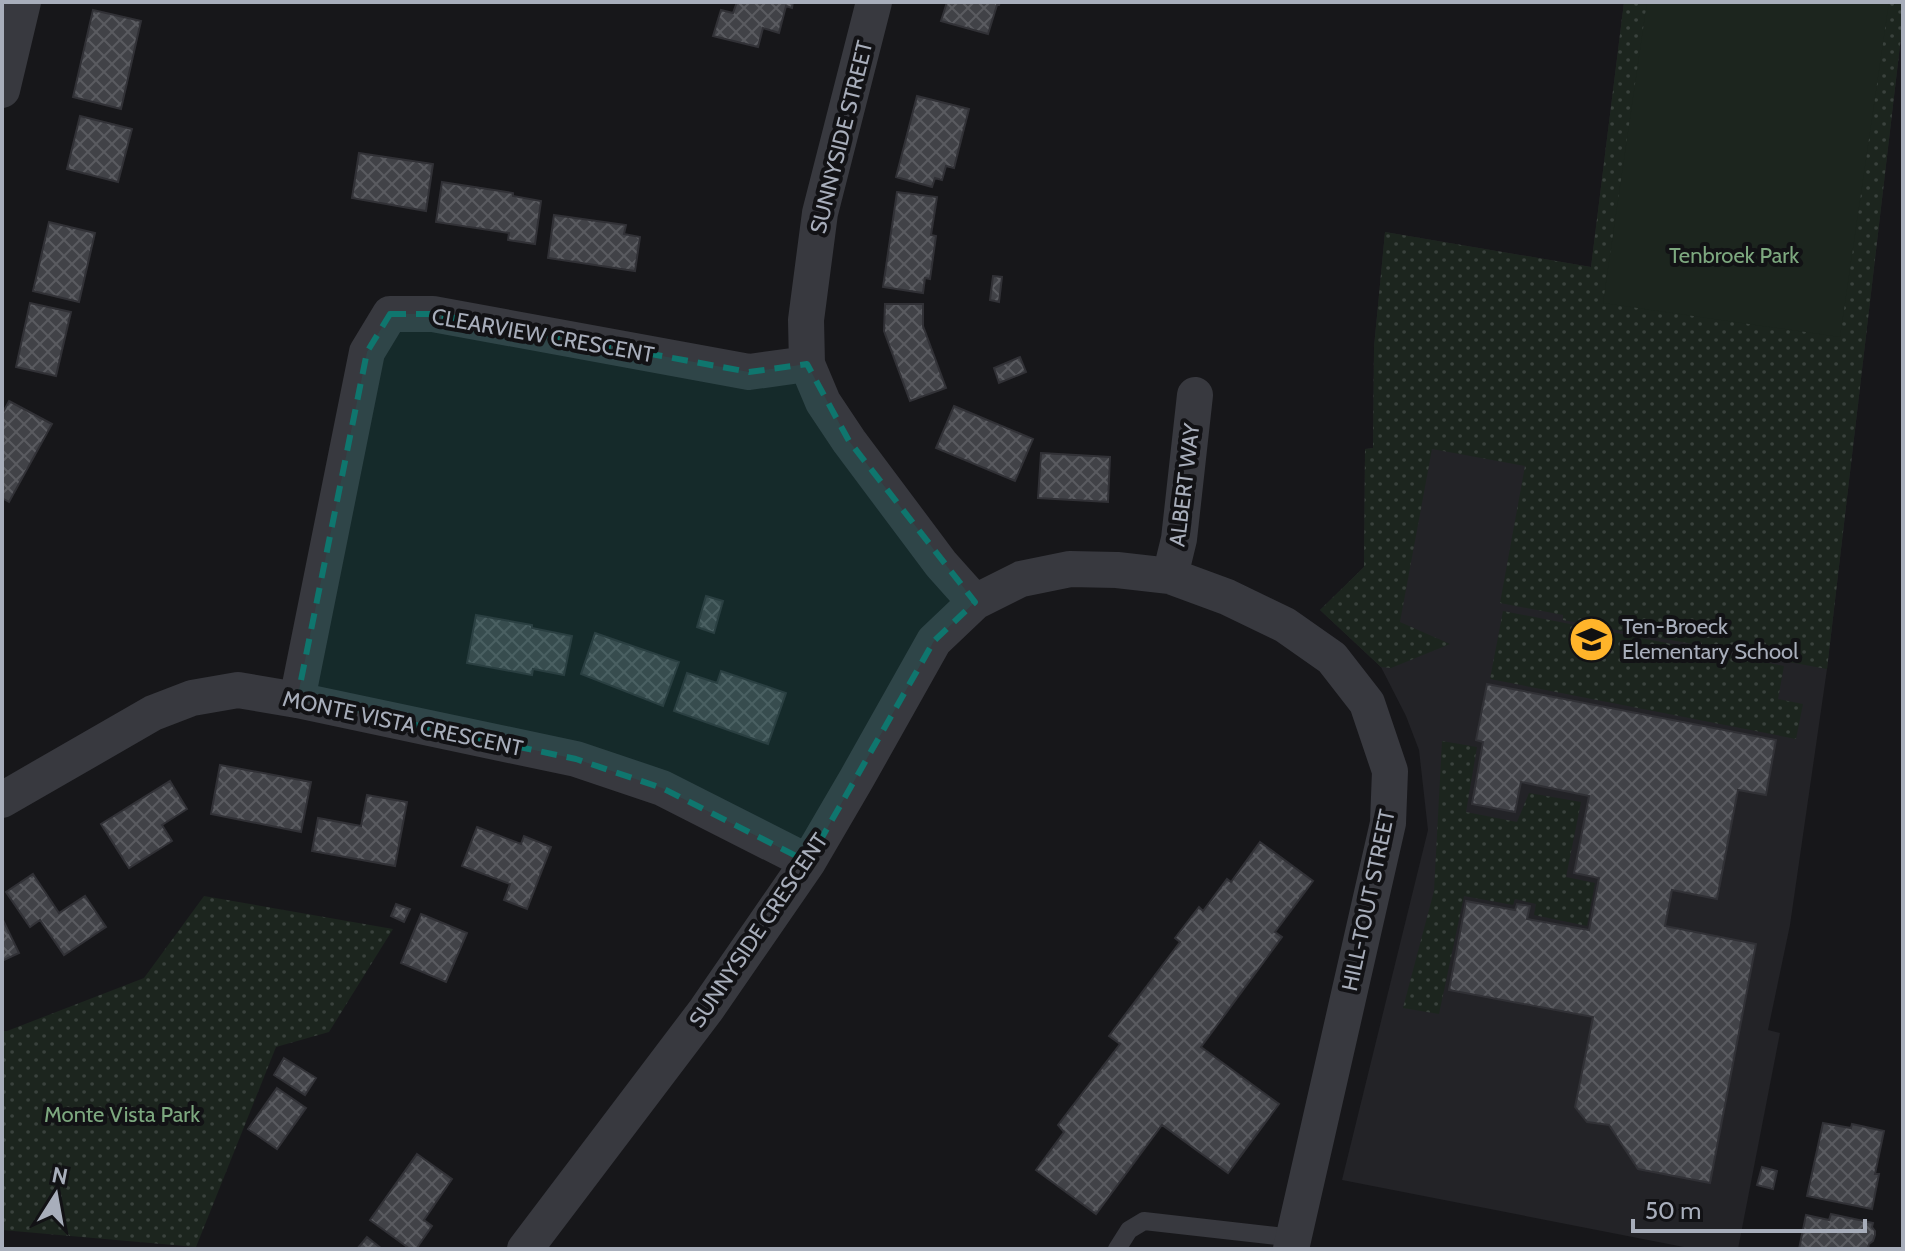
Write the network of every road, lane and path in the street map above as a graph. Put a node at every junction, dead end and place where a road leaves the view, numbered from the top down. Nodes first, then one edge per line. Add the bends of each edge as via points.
1 (23, 2) edge
2 (874, 2) edge
3 (2, 90) edge
4 (807, 364) junction
5 (1195, 395) dead end
6 (1170, 576) junction
7 (975, 602) junction
8 (297, 700) junction
9 (2, 800) edge
10 (808, 862) junction
11 (1292, 1243) edge
12 (525, 1249) edge
13 (1117, 1249) edge

1 - 3 street
2 - 4 street, SUNNYSIDE STREET via 820,213 806,320
4 - 7 street, SUNNYSIDE STREET via 823,402 849,441
4 - 8 street, CLEARVIEW CRESCENT via 749,372 433,314 390,314 367,352
5 - 6 street, ALBERT WAY
6 - 7 street, HILL-TOUT STREET via 1070,569 1021,579
6 - 11 street, HILL-TOUT STREET via 1285,625 1332,658 1367,703 1390,771 1388,823
7 - 10 street, SUNNYSIDE CRESCENT via 934,641
8 - 9 street, MONTE VISTA CRESCENT via 238,690 192,698 153,713
8 - 10 street, MONTE VISTA CRESCENT via 576,759 662,788
10 - 12 street, SUNNYSIDE CRESCENT via 706,1010
11 - 13 lane via 1144,1221 1129,1230

